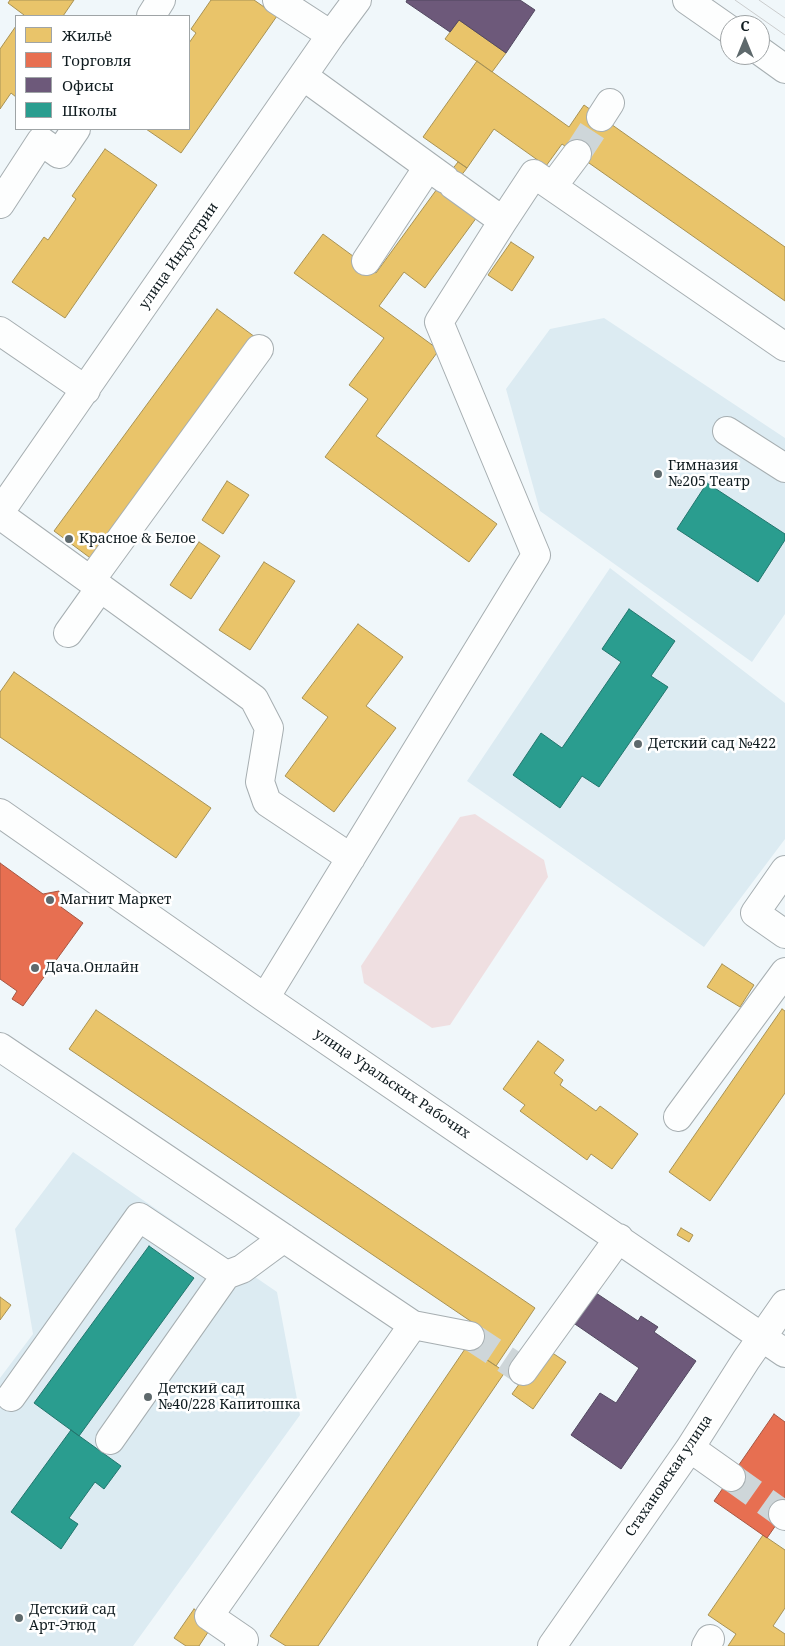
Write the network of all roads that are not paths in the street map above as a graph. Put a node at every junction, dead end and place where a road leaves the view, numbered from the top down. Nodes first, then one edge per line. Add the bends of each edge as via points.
1 (161, 0) edge
2 (277, 0) edge
3 (357, 0) edge
4 (687, 0) edge
5 (152, 15) edge
6 (720, 23) edge
7 (331, 35) junction
8 (770, 58) edge
9 (785, 69) edge
10 (303, 76) junction
11 (75, 130) edge
12 (577, 154) tunnel mouth
13 (442, 177) junction
14 (553, 186) junction
15 (0, 204) edge
16 (503, 221) junction
17 (366, 262) dead end
18 (0, 331) edge
19 (785, 347) edge
20 (258, 349) dead end
21 (86, 390) junction
22 (728, 431) dead end
23 (785, 468) edge
24 (0, 514) edge
25 (95, 584) junction
26 (68, 633) dead end
27 (0, 813) edge
28 (351, 858) junction
29 (785, 870) edge
30 (785, 934) edge
31 (785, 972) edge
32 (265, 998) junction
33 (0, 1047) edge
34 (678, 1117) dead end
35 (284, 1238) junction
36 (619, 1238) junction
37 (226, 1275) junction
38 (785, 1304) edge
39 (413, 1324) junction
40 (470, 1336) tunnel mouth
41 (763, 1338) junction
42 (785, 1353) edge
43 (523, 1371) dead end
44 (11, 1397) dead end
45 (110, 1440) dead end
46 (690, 1448) junction
47 (731, 1477) tunnel mouth
48 (562, 1643) edge
49 (239, 1646) edge

1 - 5 street
2 - 7 street
3 - 7 street, улица Индустрии
4 - 6 street
7 - 10 street, улица Индустрии
8 - 9 street
10 - 13 street
10 - 21 street, улица Индустрии
11 - 15 street via 59,154 41,141
12 - 14 street
13 - 16 street
13 - 17 street
14 - 16 street via 534,174
14 - 19 street
16 - 28 street via 439,322 536,555
18 - 21 street
20 - 25 street
21 - 24 street, улица Индустрии
22 - 23 street
24 - 25 street
25 - 26 street
25 - 28 street via 254,699 269,728 260,782 267,802
27 - 32 street, улица Уральских Рабочих
28 - 32 street
29 - 30 street via 755,914
31 - 34 street
32 - 36 street, улица Уральских Рабочих
33 - 35 street
35 - 37 street via 242,1269
35 - 39 street
36 - 41 street, улица Уральских Рабочих
36 - 43 street
37 - 44 street via 139,1216
37 - 45 street
38 - 41 street, Стахановская улица
39 - 40 street
39 - 49 street via 210,1616 244,1640
41 - 42 street, улица Уральских Рабочих
41 - 46 street, Стахановская улица
46 - 47 street
46 - 48 street, Стахановская улица

